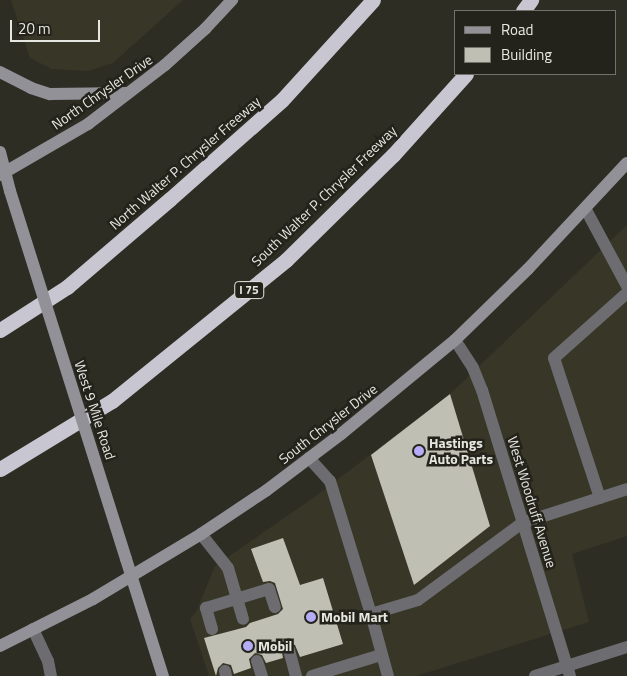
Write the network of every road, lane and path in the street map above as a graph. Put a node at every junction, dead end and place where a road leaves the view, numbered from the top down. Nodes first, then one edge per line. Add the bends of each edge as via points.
1 (232, 0) edge
2 (373, 0) edge
3 (0, 72) edge
4 (465, 75) edge
5 (128, 93) junction
6 (0, 152) edge
7 (627, 163) edge
8 (3, 173) edge
9 (585, 208) junction
10 (627, 286) edge
11 (627, 293) edge
12 (0, 330) edge
13 (456, 340) junction
14 (310, 458) junction
15 (0, 469) edge
16 (627, 489) edge
17 (600, 498) junction
18 (522, 523) junction
19 (201, 534) junction
20 (133, 576) junction
21 (238, 599) junction
22 (275, 608) dead end
23 (371, 614) junction
24 (243, 619) dead end
25 (32, 629) junction
26 (212, 629) dead end
27 (0, 646) edge
28 (627, 646) edge
29 (289, 650) dead end
30 (380, 656) junction
31 (257, 660) dead end
32 (568, 671) edge
33 (51, 676) edge
34 (163, 676) edge
35 (262, 676) edge
36 (296, 676) edge
37 (312, 676) edge
38 (388, 676) edge
39 (536, 676) edge

1 - 5 main road, North Chrysler Drive via 165,65
2 - 12 highway, North Walter P. Chrysler Freeway via 282,100 67,287
3 - 5 main road via 50,94
4 - 15 highway, South Walter P. Chrysler Freeway / I 75 via 393,155 286,260 112,401
5 - 8 main road, North Chrysler Drive via 88,124
6 - 8 main road, West 9 Mile Road
7 - 9 main road, South Chrysler Drive
8 - 20 main road, West 9 Mile Road, bridge
9 - 10 street
9 - 13 main road, South Chrysler Drive
11 - 17 street via 554,358
13 - 14 main road, South Chrysler Drive
13 - 18 street, West Woodruff Avenue via 482,390
14 - 19 main road, South Chrysler Drive
14 - 23 street via 330,481
16 - 17 street
17 - 18 street
18 - 23 street via 418,600
18 - 32 street, West Woodruff Avenue
19 - 20 main road, South Chrysler Drive
19 - 21 street via 228,568
20 - 25 main road, South Chrysler Drive
20 - 34 main road, West 9 Mile Road
21 - 22 street via 269,589
21 - 24 street
21 - 26 street via 206,608
23 - 30 street
25 - 27 main road, South Chrysler Drive
25 - 33 street
28 - 32 street
29 - 36 street
30 - 37 street
30 - 38 street
31 - 35 street
32 - 39 street

